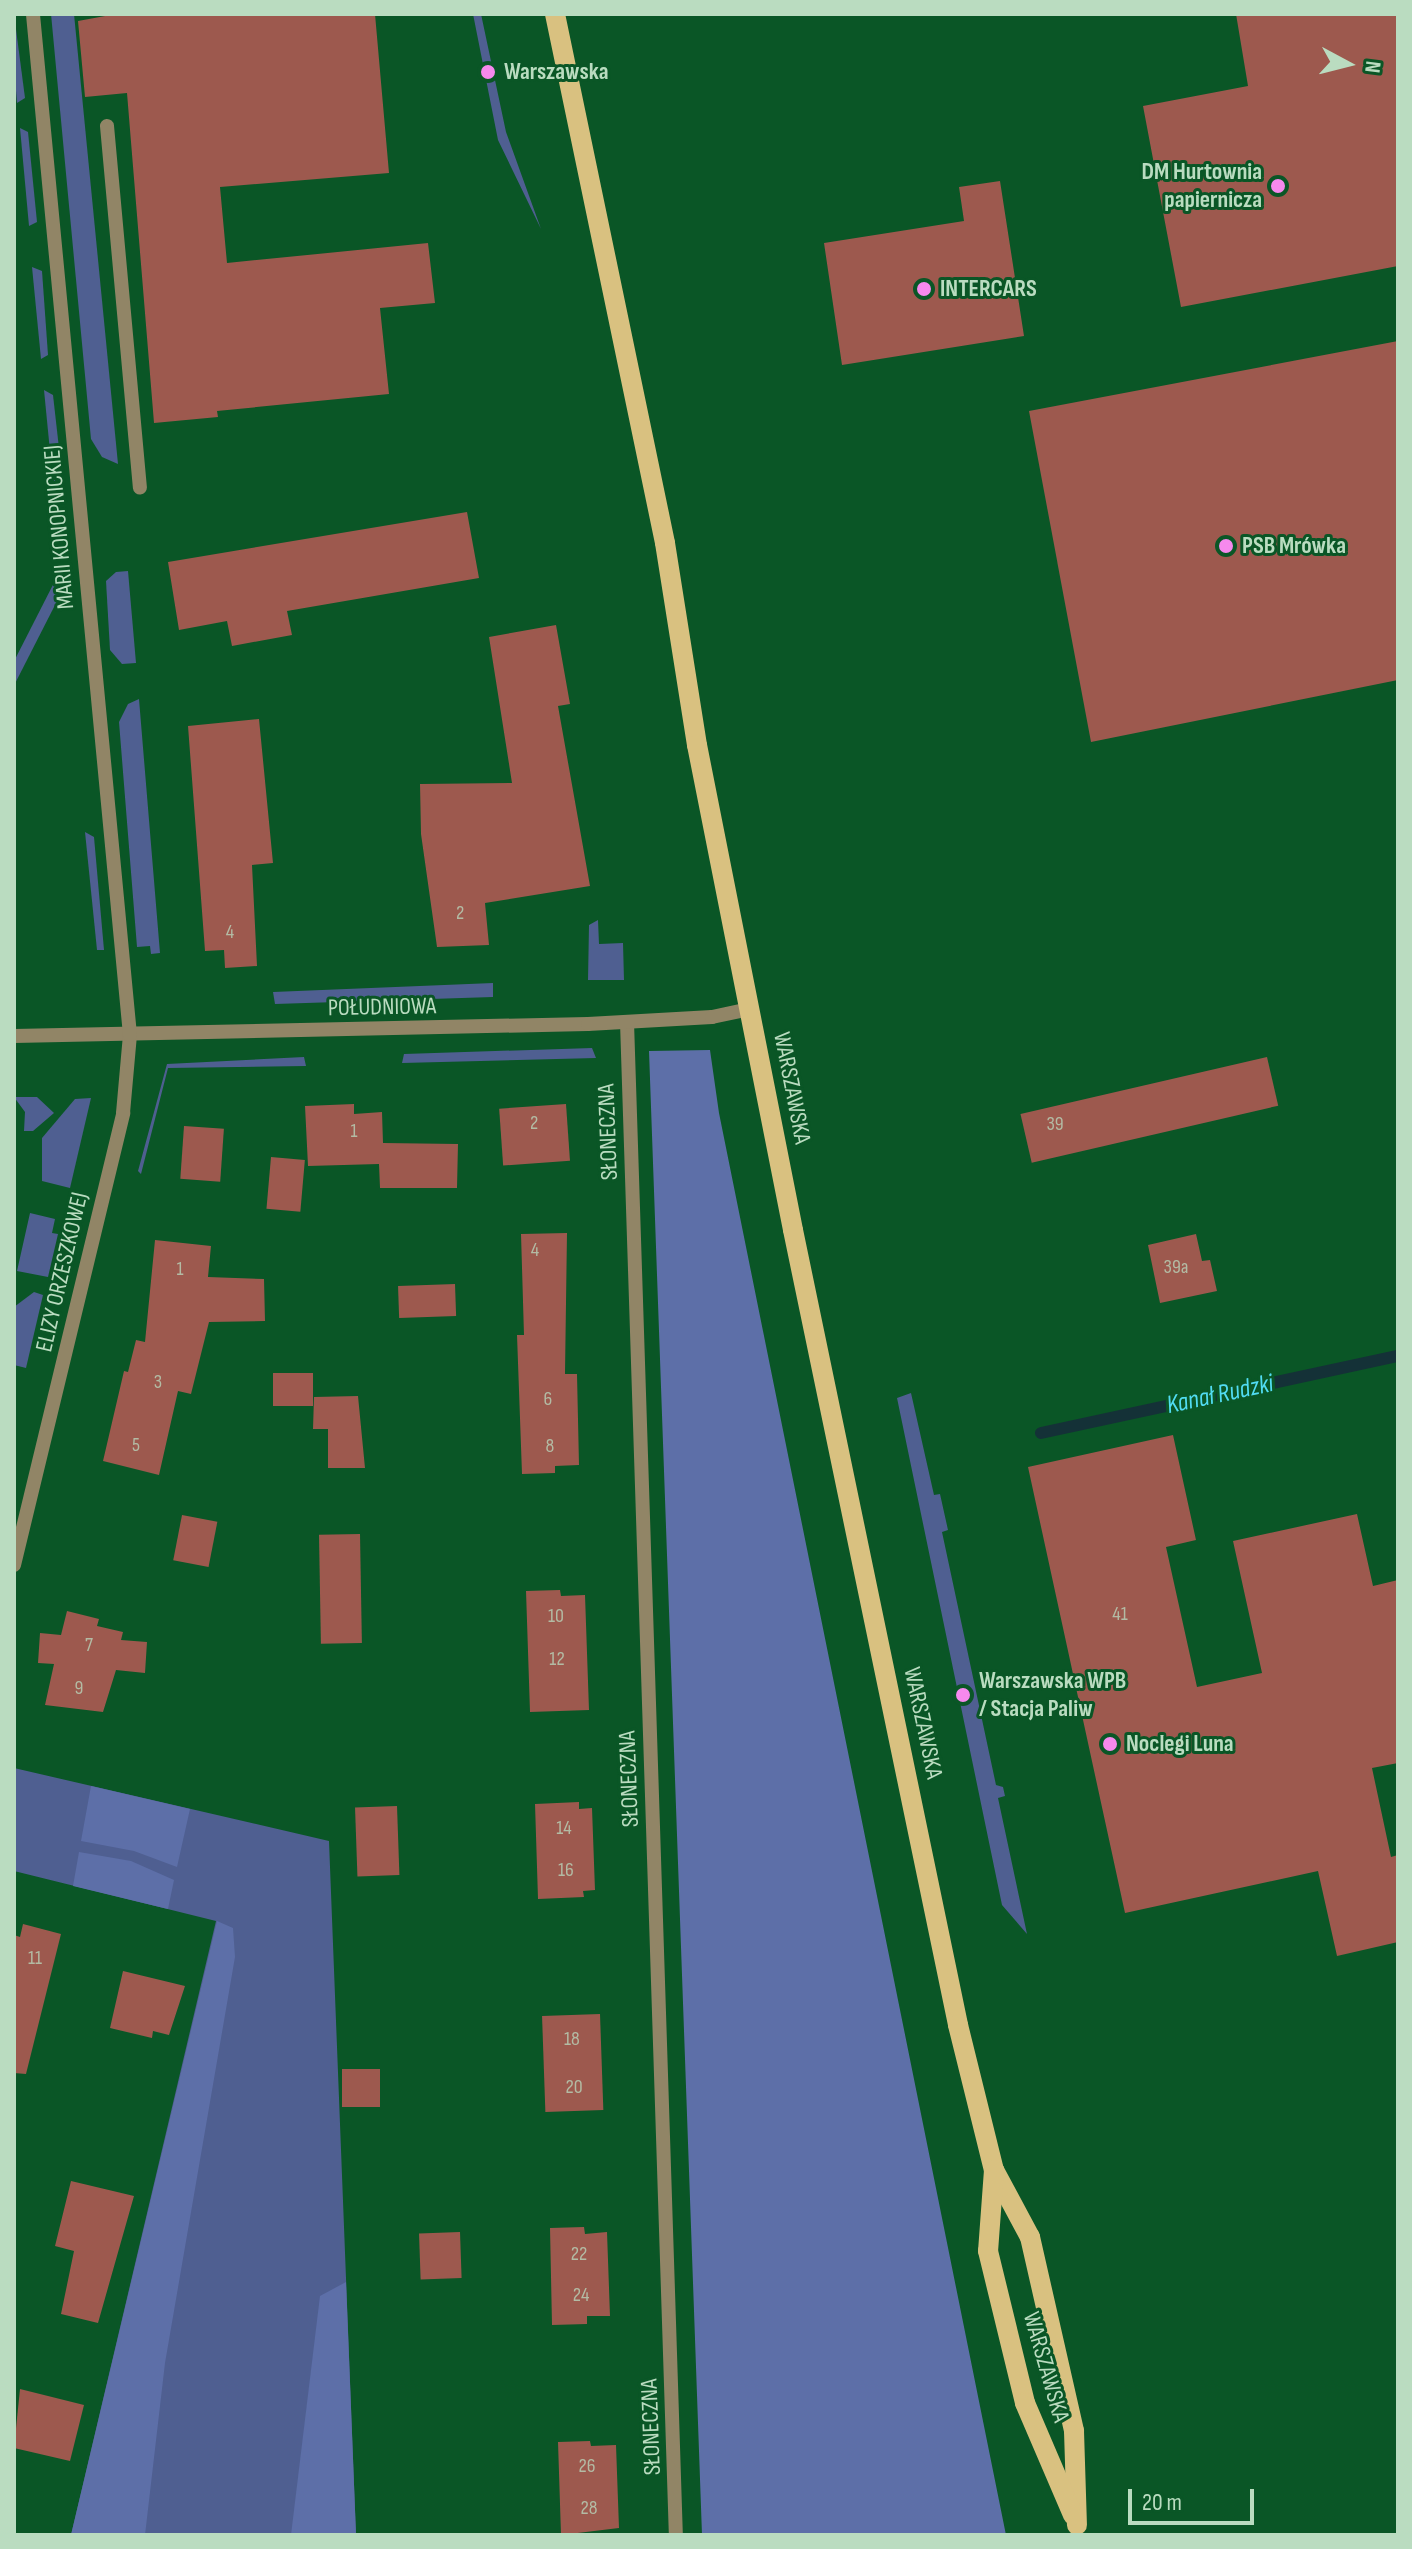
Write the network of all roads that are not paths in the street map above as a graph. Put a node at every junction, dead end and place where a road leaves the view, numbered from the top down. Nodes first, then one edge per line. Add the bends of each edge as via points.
1 (33, 14) edge
2 (555, 14) edge
3 (107, 126) dead end
4 (140, 487) dead end
5 (750, 1009) junction
6 (627, 1022) junction
7 (130, 1035) junction
8 (14, 1036) edge
9 (14, 1565) edge
10 (994, 2170) junction
11 (1078, 2530) edge
12 (676, 2535) edge

1 - 7 street, MARII KONOPNICKIEJ
2 - 5 main road, WARSZAWSKA via 665,543 697,745
3 - 4 street
5 - 6 street, POŁUDNIOWA
5 - 10 main road, WARSZAWSKA via 958,2025
6 - 7 street, POŁUDNIOWA
6 - 12 street, SŁONECZNA
7 - 8 street, POŁUDNIOWA
7 - 9 street, ELIZY ORZESZKOWEJ via 123,1113
10 - 11 main road, WARSZAWSKA via 1030,2237 1074,2431
10 - 11 main road, WARSZAWSKA via 988,2251 1025,2403

